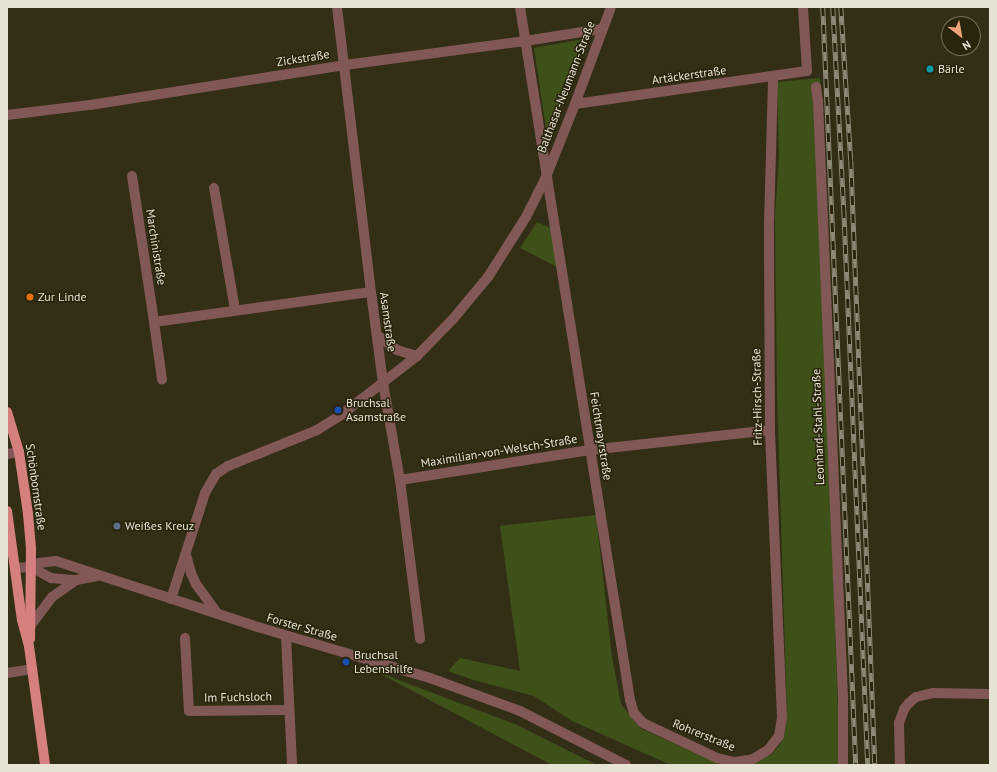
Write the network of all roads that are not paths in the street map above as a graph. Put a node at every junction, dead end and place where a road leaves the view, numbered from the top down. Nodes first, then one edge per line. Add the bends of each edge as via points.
1 (337, 7) edge
2 (520, 7) edge
3 (611, 7) edge
4 (803, 7) edge
5 (602, 29) junction
6 (525, 41) junction
7 (345, 65) junction
8 (773, 77) junction
9 (816, 87) dead end
10 (576, 104) junction
11 (7, 115) edge
12 (132, 176) dead end
13 (546, 177) junction
14 (214, 188) dead end
15 (371, 292) junction
16 (235, 310) junction
17 (154, 322) junction
18 (377, 335) junction
19 (417, 356) junction
20 (162, 379) dead end
21 (384, 383) junction
22 (7, 412) edge
23 (770, 430) junction
24 (590, 450) junction
25 (19, 452) junction
26 (7, 454) edge
27 (400, 480) junction
28 (7, 511) edge
29 (186, 555) junction
30 (31, 567) junction
31 (15, 568) junction
32 (100, 576) junction
33 (76, 580) junction
34 (171, 599) junction
35 (218, 614) junction
36 (31, 624) junction
37 (286, 636) junction
38 (185, 638) dead end
39 (420, 639) dead end
40 (29, 646) junction
41 (32, 669) junction
42 (7, 673) edge
43 (990, 694) edge
44 (630, 700) joint
45 (289, 710) junction
46 (782, 718) joint
47 (44, 765) edge
48 (292, 765) edge
49 (626, 765) edge
50 (844, 765) edge
51 (900, 765) edge

1 - 7 street, Asamstraße
2 - 6 street
3 - 5 street, Balthasar-Neumann-Straße
4 - 8 street, Artäckerstraße via 807,71
5 - 6 street, Zickstraße
5 - 10 street, Balthasar-Neumann-Straße
6 - 7 street, Zickstraße
6 - 13 street, Balthasar-Neumann-Straße
7 - 11 street, Zickstraße via 90,105
7 - 15 street, Asamstraße
8 - 10 street, Artäckerstraße
8 - 23 street, Fritz-Hirsch-Straße
9 - 50 street, Leonhard-Stahl-Straße
10 - 13 street, Balthasar-Neumann-Straße
12 - 17 street, Marchinistraße
13 - 19 street, Balthasar-Neumann-Straße via 526,217 488,277 453,319
13 - 24 street, Feichtmayrstraße
14 - 16 street
15 - 16 street
15 - 18 street, Asamstraße
16 - 17 street
17 - 20 street, Marchinistraße
18 - 19 street via 397,350
18 - 21 street, Asamstraße
19 - 21 street, Balthasar-Neumann-Straße
21 - 27 street, Asamstraße
21 - 29 street, Balthasar-Neumann-Straße via 317,430 228,466 216,474 205,493
22 - 25 main road, Schönbornstraße
23 - 24 street, Maximilian-von-Welsch-Straße
23 - 46 street, Fritz-Hirsch-Straße
24 - 27 street, Maximilian-von-Welsch-Straße
24 - 44 street, Feichtmayrstraße
25 - 26 street
25 - 30 main road, Schönbornstraße via 28,514
27 - 39 street, Asamstraße
28 - 31 main road
29 - 34 street, Balthasar-Neumann-Straße
29 - 35 street via 196,584
30 - 31 street, Forster Straße
30 - 32 street, Forster Straße via 39,563 56,561
30 - 33 street, Forster Straße via 51,578
30 - 36 main road, Schönbornstraße
31 - 40 main road via 22,620
32 - 33 street, Forster Straße
32 - 34 street, Forster Straße
33 - 36 street via 52,597
34 - 35 street, Forster Straße
35 - 37 street, Forster Straße
36 - 40 main road, Schönbornstraße
37 - 45 street, Im Fuchsloch
37 - 49 street, Forster Straße via 430,678 520,711
38 - 45 street, Im Fuchsloch via 189,711
40 - 41 main road
41 - 42 street
41 - 47 main road
43 - 51 street via 933,693 916,697 900,716
44 - 46 street, Rohrerstraße via 634,713 643,723 717,758 735,762 753,759 768,750 779,736
45 - 48 street, Im Fuchsloch

